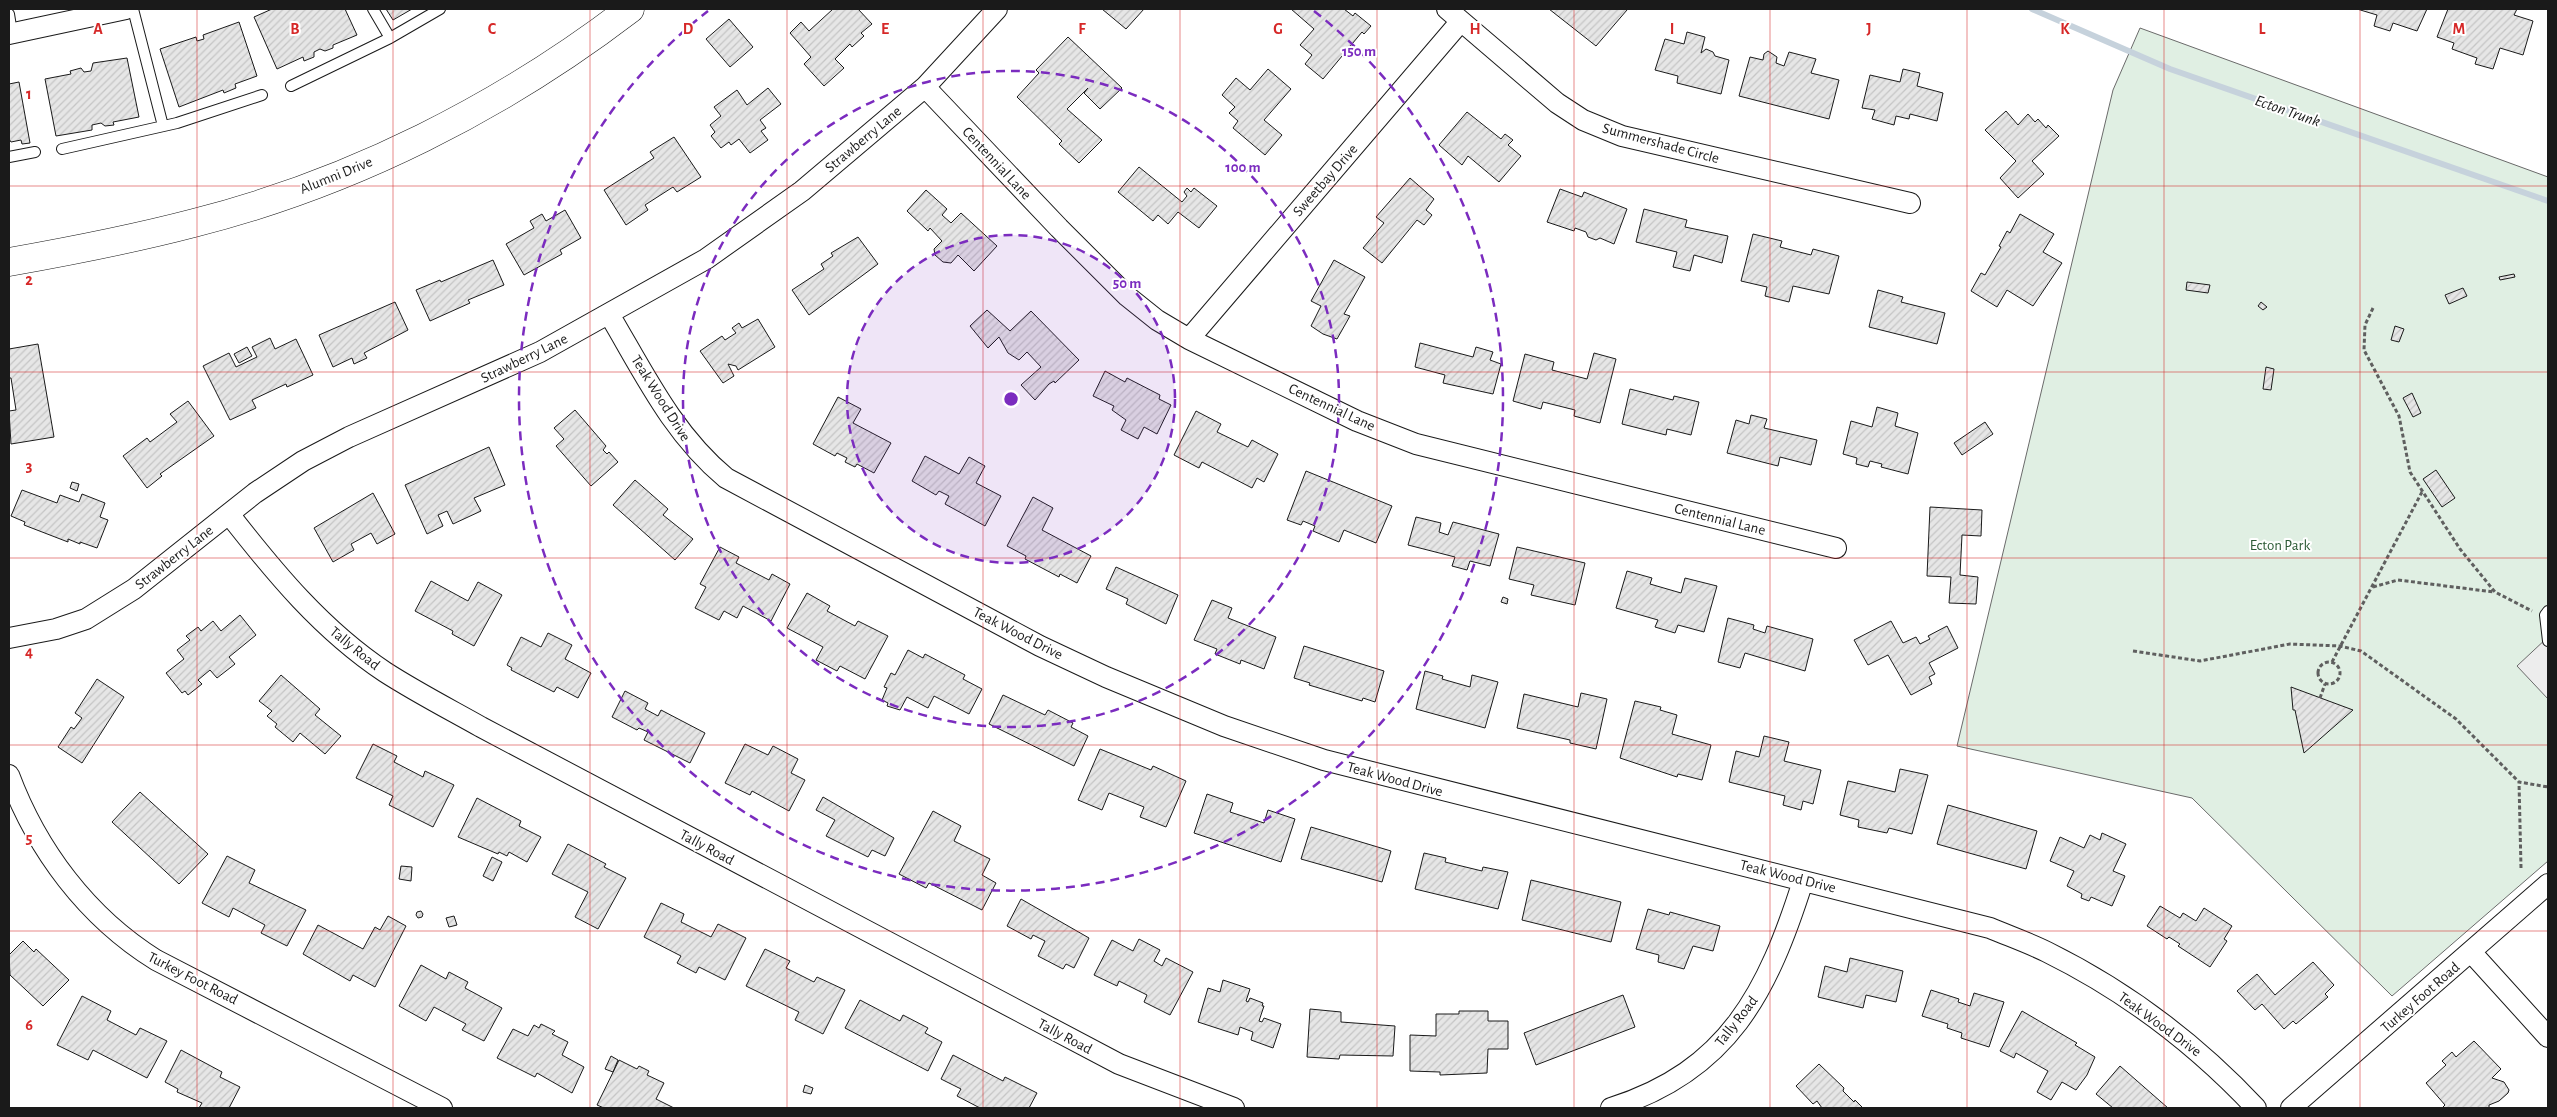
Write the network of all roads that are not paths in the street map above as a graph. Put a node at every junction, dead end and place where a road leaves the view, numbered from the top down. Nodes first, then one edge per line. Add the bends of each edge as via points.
1 (126, 9) edge
2 (133, 9) edge
3 (374, 9) edge
4 (440, 9) edge
5 (630, 9) edge
6 (997, 9) edge
7 (1454, 15) edge
8 (10, 27) edge
9 (390, 38) junction
10 (291, 86) dead end
11 (925, 87) junction
12 (262, 95) dead end
13 (163, 126) junction
14 (62, 149) dead end
15 (35, 152) dead end
16 (9, 157) edge
17 (1910, 203) dead end
18 (9, 262) edge
19 (609, 314) junction
20 (1189, 339) junction
21 (229, 514) junction
22 (1836, 548) dead end
23 (2546, 613) edge
24 (9, 638) edge
25 (2548, 641) edge
26 (9, 776) edge
27 (1803, 881) junction
28 (2548, 884) edge
29 (2471, 952) junction
30 (2548, 1037) edge
31 (442, 1108) edge
32 (1234, 1108) edge
33 (1611, 1108) edge
34 (2256, 1108) edge
35 (2291, 1108) edge

1 - 8 street
2 - 13 lane
3 - 9 lane
4 - 9 lane
5 - 18 main road, Alumni Drive via 538,74 461,118 318,183 194,224
6 - 11 street, Strawberry Lane
7 - 17 street, Summershade Circle via 1557,103 1597,127 1622,136
7 - 20 street, Sweetbay Drive
9 - 10 lane
11 - 19 street, Strawberry Lane via 757,225
11 - 20 street, Centennial Lane via 1127,296 1157,320
12 - 13 lane
13 - 14 lane
15 - 16 lane
19 - 21 street, Strawberry Lane via 496,373 349,437 303,461
19 - 27 street, Teak Wood Drive via 672,421 690,444 726,478 1040,646 1224,726 1332,762
20 - 22 street, Centennial Lane via 1357,421 1416,444
21 - 24 street, Strawberry Lane via 134,589 86,619 56,629
21 - 32 street, Tally Road via 296,597 385,672 481,727 1119,1064
23 - 25 lane
26 - 31 street, Turkey Foot Road via 22,810 46,852 82,897 135,946 156,960
27 - 33 street, Tally Road via 1771,970 1729,1035 1707,1056 1665,1086 1638,1100
27 - 34 street, Teak Wood Drive via 1990,928 2046,952 2139,1006 2174,1032 2202,1054
28 - 29 street, Turkey Foot Road
29 - 30 street
29 - 35 street, Turkey Foot Road

